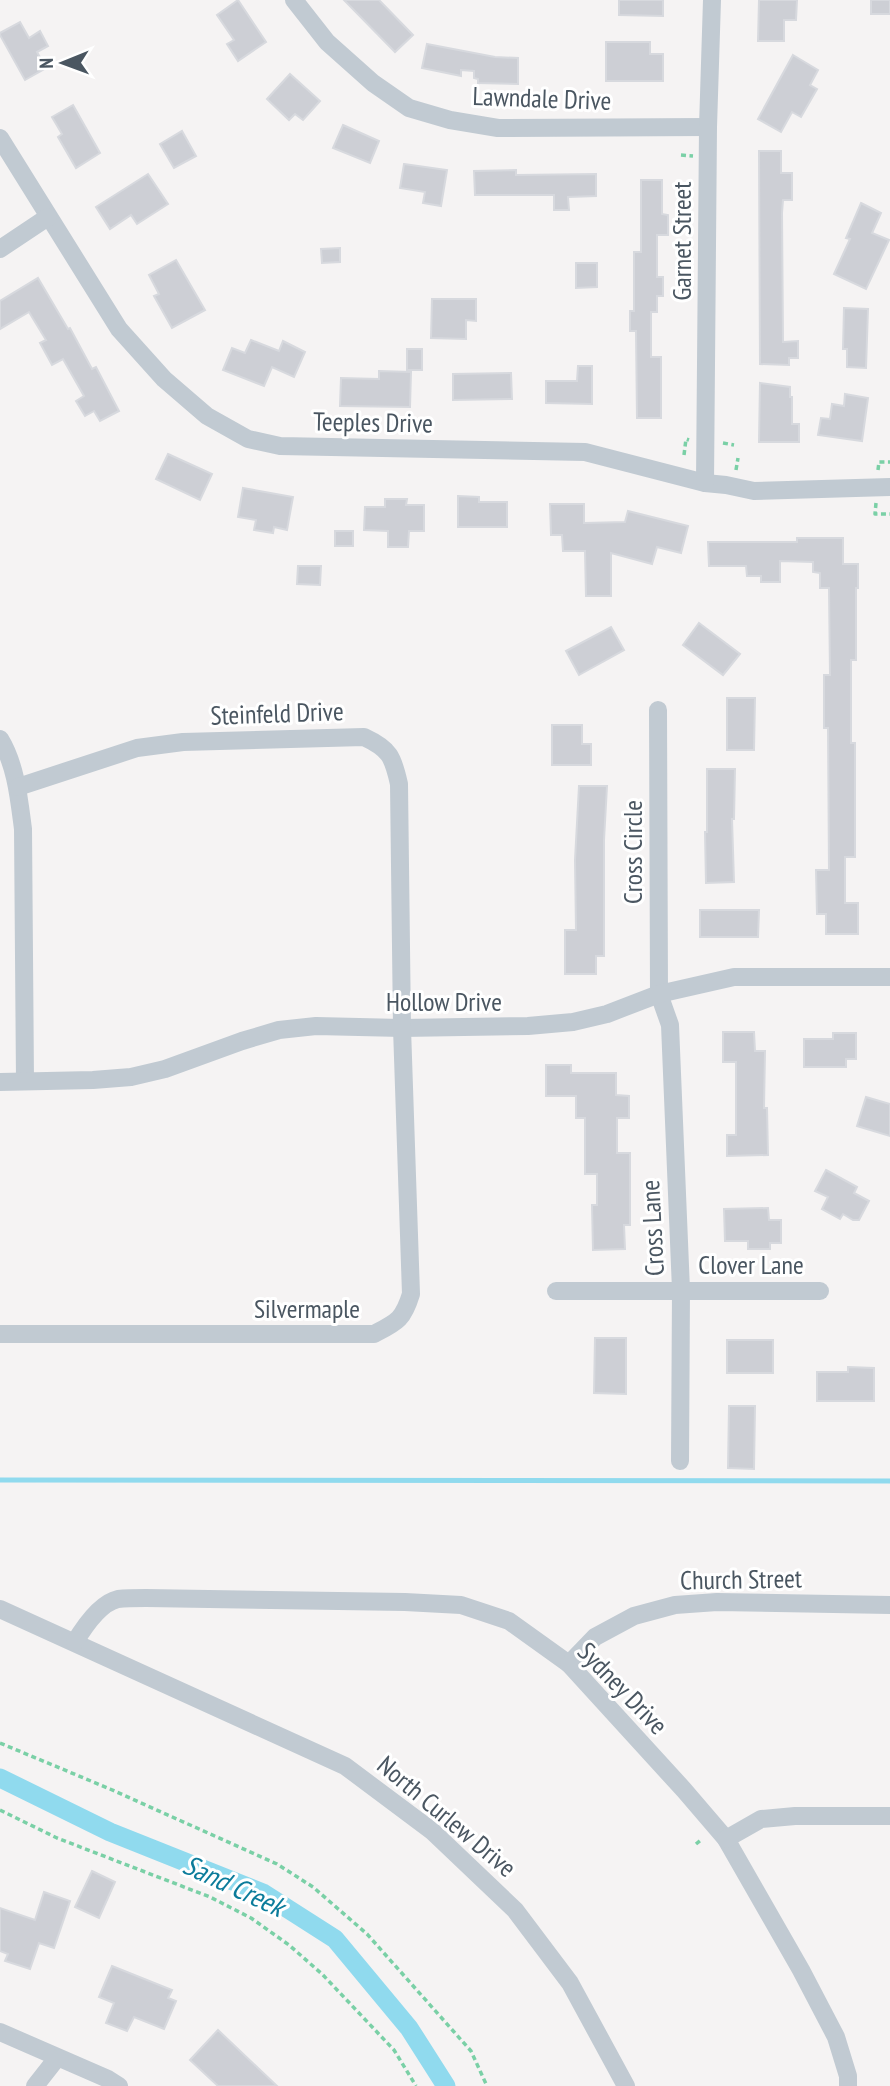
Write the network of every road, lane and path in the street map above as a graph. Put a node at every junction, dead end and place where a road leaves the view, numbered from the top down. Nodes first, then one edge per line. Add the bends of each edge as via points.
1 (294, 0) edge
2 (712, 0) edge
3 (708, 127) junction
4 (0, 138) edge
5 (48, 217) junction
6 (0, 249) edge
7 (723, 443) dead end
8 (734, 444) dead end
9 (738, 458) dead end
10 (890, 462) edge
11 (736, 471) dead end
12 (884, 481) edge
13 (705, 483) junction
14 (876, 499) dead end
15 (890, 514) edge
16 (658, 710) dead end
17 (0, 739) edge
18 (18, 787) junction
19 (890, 977) edge
20 (659, 994) junction
21 (402, 1028) junction
22 (25, 1081) junction
23 (0, 1082) edge
24 (681, 1290) junction
25 (556, 1291) dead end
26 (820, 1291) dead end
27 (0, 1334) edge
28 (680, 1461) dead end
29 (890, 1605) edge
30 (0, 1609) edge
31 (75, 1642) junction
32 (569, 1664) junction
33 (0, 1743) edge
34 (0, 1810) edge
35 (890, 1816) edge
36 (702, 1839) dead end
37 (726, 1839) junction
38 (696, 1844) dead end
39 (0, 2032) edge
40 (57, 2058) junction
41 (35, 2086) edge
42 (119, 2086) edge
43 (416, 2086) edge
44 (487, 2086) edge
45 (626, 2086) edge
46 (848, 2086) edge

1 - 3 street, Lawndale Drive via 327,42 373,83 409,107 429,114 498,128
2 - 3 street, Garnet Street
3 - 13 street, Garnet Street
4 - 5 street, Teeples Drive
5 - 6 street
5 - 13 street, Teeples Drive via 119,329 164,379 207,416 248,439 280,446 584,452
7 - 8 path
9 - 11 path
10 - 12 path via 879,463
12 - 13 street, Teeples Drive via 754,491
14 - 15 path via 875,514
16 - 20 street, Cross Circle
17 - 18 street
18 - 21 street, Steinfeld Drive via 137,748 183,742 363,737 382,745 393,759 399,784
18 - 22 street via 23,829
19 - 20 street, Hollow Drive via 734,976
20 - 21 street, Hollow Drive via 573,1022
20 - 24 street, Cross Lane via 670,1025
21 - 22 street, Hollow Drive via 279,1030 131,1077
21 - 27 street, Silvermaple via 411,1294 405,1314 390,1326 374,1334
22 - 23 street, Hollow Drive
24 - 25 street, Clover Lane
24 - 26 street, Clover Lane
24 - 28 street, Cross Lane
29 - 32 street, Church Street via 675,1605 634,1616 596,1637
30 - 31 street, North Curlew Drive
31 - 32 street, Sydney Drive via 95,1614 115,1600 405,1602 461,1605 509,1621
31 - 45 street, North Curlew Drive via 345,1766 432,1831 516,1910 570,1983
32 - 37 street, Sydney Drive
33 - 44 path via 278,1864 313,1887 367,1934 471,2051
34 - 43 path via 251,1918 322,1974 394,2050
35 - 37 street via 761,1819
36 - 38 path
37 - 46 street, Sydney Drive via 836,2037
39 - 40 street
40 - 41 street
40 - 42 street

